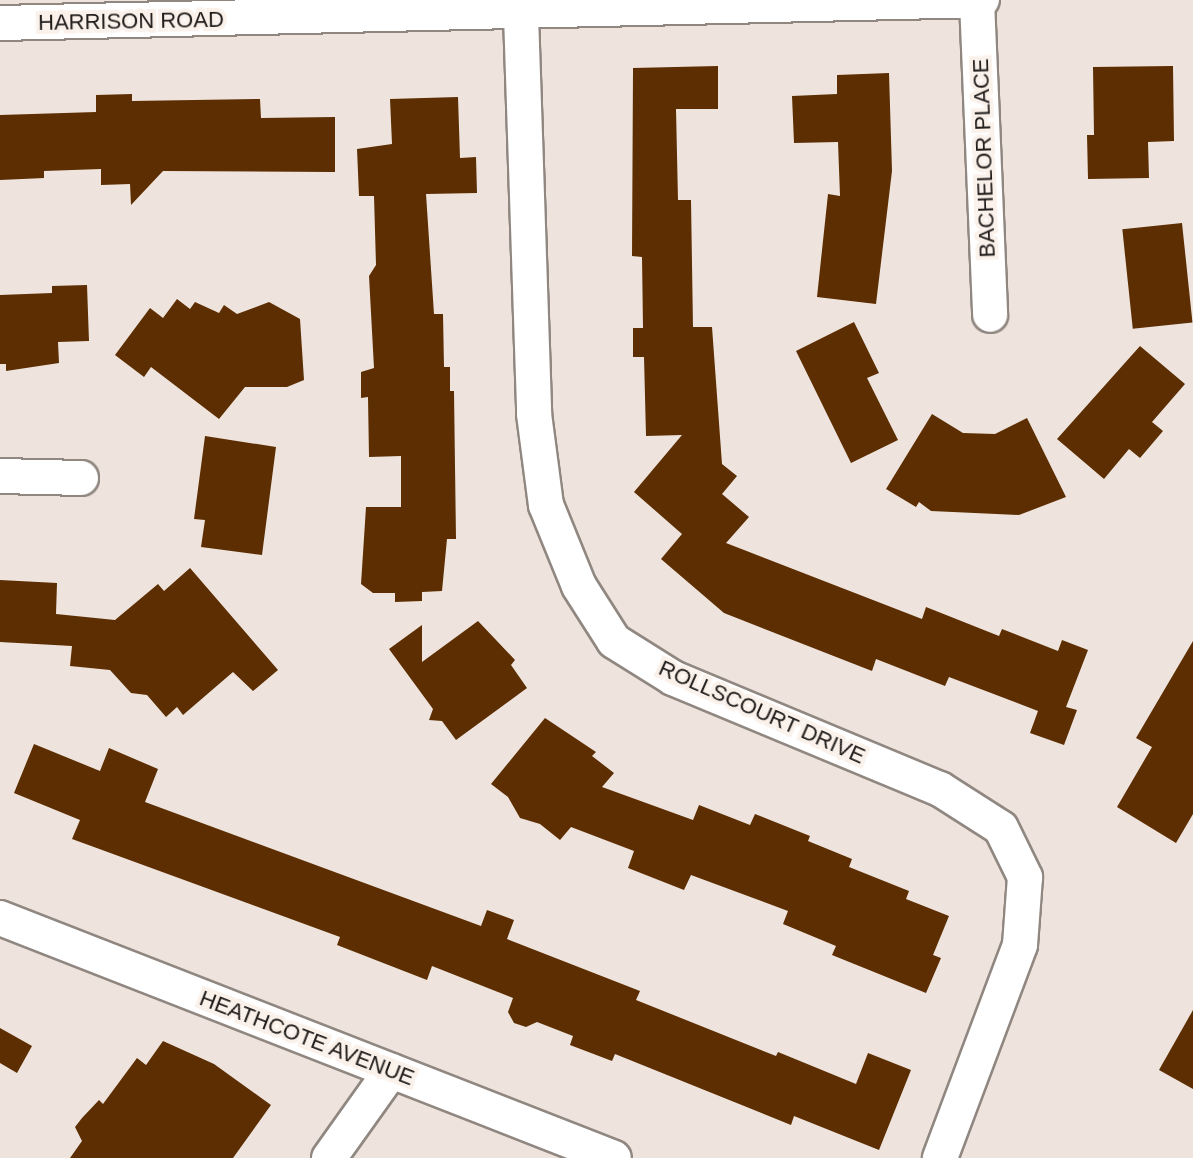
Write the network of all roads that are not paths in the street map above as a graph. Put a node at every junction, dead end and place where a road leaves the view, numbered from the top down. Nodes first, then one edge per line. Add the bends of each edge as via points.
1 (979, 1) edge
2 (70, 11) edge
3 (521, 15) junction
4 (0, 23) edge
5 (990, 315) dead end
6 (0, 476) edge
7 (81, 478) dead end
8 (0, 918) edge
9 (391, 1071) junction
10 (329, 1158) edge
11 (614, 1158) edge
12 (940, 1158) edge

1 - 3 street, HARRISON ROAD
1 - 5 street, BACHELOR PLACE
2 - 3 street, HARRISON ROAD
2 - 4 street, HARRISON ROAD
3 - 12 street, ROLLSCOURT DRIVE via 534,414 546,505 579,586 614,641 673,678 940,789 1001,828 1025,877 1020,945
6 - 7 street
8 - 9 street, HEATHCOTE AVENUE
9 - 10 street
9 - 11 street, HEATHCOTE AVENUE

